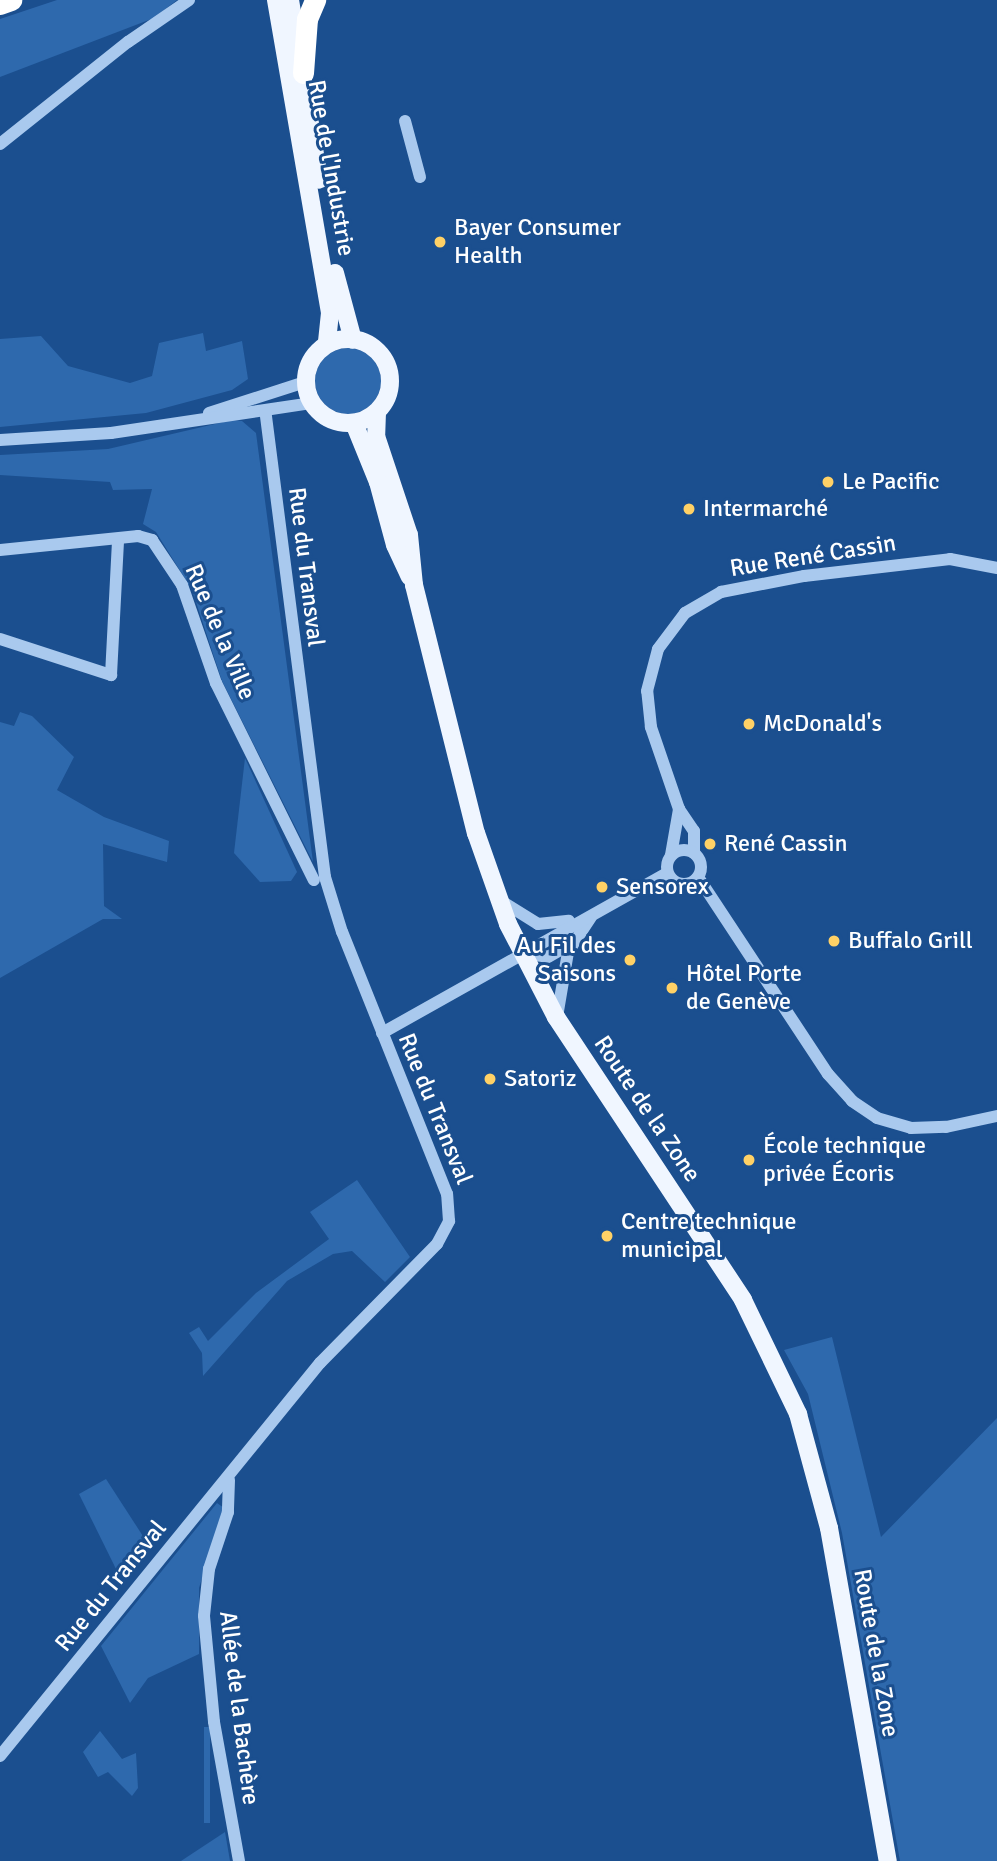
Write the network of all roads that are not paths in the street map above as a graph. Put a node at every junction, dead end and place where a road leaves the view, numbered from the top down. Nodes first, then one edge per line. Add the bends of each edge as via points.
1 (11, 0) edge
2 (189, 0) edge
3 (276, 0) edge
4 (290, 0) edge
5 (315, 0) edge
6 (0, 4) edge
7 (303, 73) junction
8 (405, 121) dead end
9 (0, 144) edge
10 (421, 177) dead end
11 (353, 340) junction
12 (327, 344) junction
13 (305, 382) junction
14 (311, 403) junction
15 (265, 411) junction
16 (377, 412) junction
17 (199, 416) junction
18 (354, 423) junction
19 (0, 440) edge
20 (118, 540) junction
21 (0, 550) edge
22 (997, 568) edge
23 (414, 585) junction
24 (0, 639) edge
25 (679, 809) junction
26 (694, 853) junction
27 (671, 855) junction
28 (667, 873) junction
29 (698, 877) junction
30 (314, 880) dead end
31 (498, 899) junction
32 (593, 913) junction
33 (573, 943) junction
34 (521, 953) junction
35 (556, 1017) junction
36 (382, 1033) junction
37 (997, 1116) edge
38 (229, 1480) junction
39 (0, 1756) edge
40 (239, 1861) edge
41 (888, 1861) edge

1 - 6 highway
2 - 9 street via 128,42
3 - 12 main road, Rue de l'Industrie via 330,313
4 - 7 main road, Rue de l'Industrie
5 - 7 highway via 307,19
7 - 11 main road, Rue de l'Industrie via 335,272
8 - 10 street
11 - 12 main road
11 - 16 main road via 374,348 388,366 390,388
12 - 13 main road via 310,362
13 - 14 main road
13 - 17 street
14 - 15 street
14 - 18 main road via 329,419
15 - 17 street
15 - 36 street, Rue du Transval via 325,877
16 - 18 main road
16 - 23 main road, Route de la Zone via 376,436 409,536
17 - 19 street via 92,435
18 - 23 main road, Route de la Zone via 378,482 395,545
20 - 21 street, Rue de la Ville
20 - 24 street via 111,675
20 - 30 street, Rue de la Ville via 152,540 182,585 212,673
22 - 25 street, Rue René Cassin via 950,559 888,565 740,587 690,608 661,643 647,691 651,727
23 - 31 main road, Route de la Zone via 475,833
25 - 26 street, Rue René Cassin via 694,831
25 - 27 street, Rue René Cassin
26 - 27 street via 682,850
26 - 29 street, Rue René Cassin via 701,864
27 - 28 street, Rue René Cassin
28 - 29 street via 681,885
28 - 32 street
29 - 37 street, Rue René Cassin via 828,1074 852,1101 877,1118 911,1128 946,1127
31 - 32 street via 538,923
31 - 34 main road, Route de la Zone
32 - 33 street
32 - 34 street
33 - 34 street via 548,957
33 - 35 street via 563,969
34 - 35 main road, Route de la Zone
34 - 36 street
35 - 41 main road, Route de la Zone via 743,1300 792,1397 829,1528
36 - 38 street, Rue du Transval via 447,1194 447,1227 437,1244 320,1363
38 - 39 street, Rue du Transval
38 - 40 street, Allée de la Bachère via 228,1512 205,1586 204,1616 214,1722

